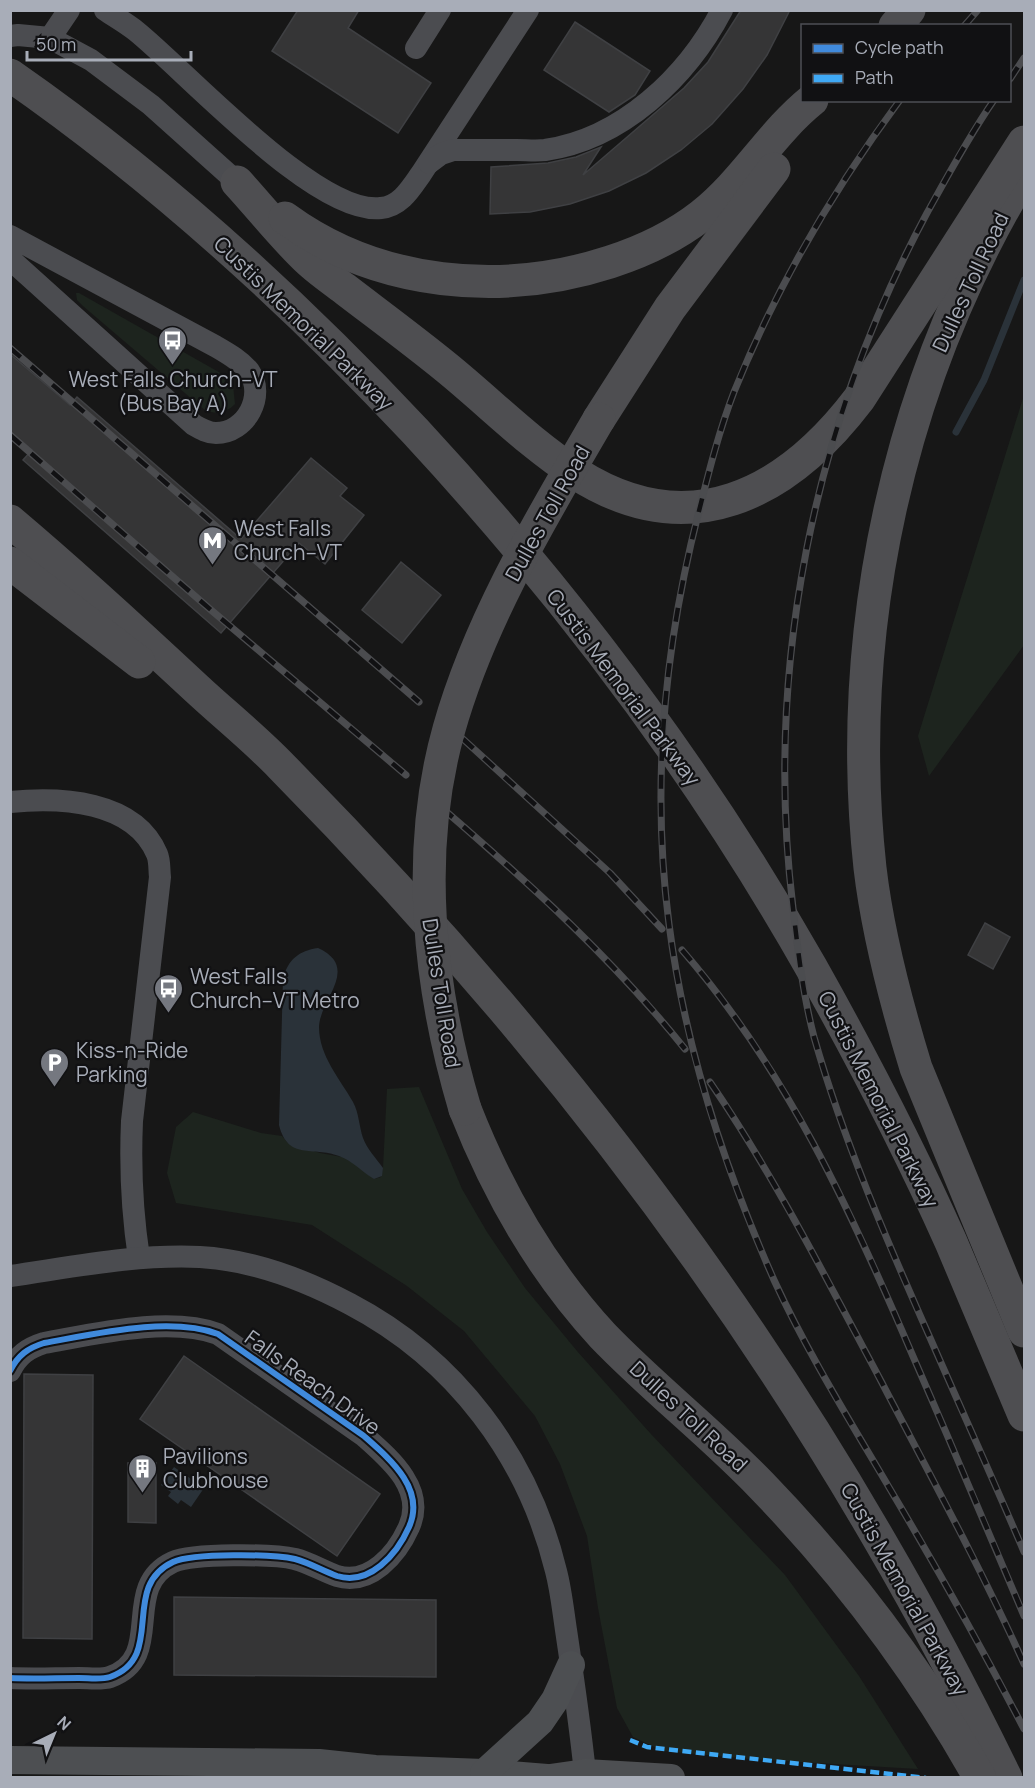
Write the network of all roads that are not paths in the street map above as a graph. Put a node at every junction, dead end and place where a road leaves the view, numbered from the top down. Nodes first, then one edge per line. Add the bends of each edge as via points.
1 (69, 10) edge
2 (105, 10) edge
3 (440, 10) edge
4 (722, 10) edge
5 (909, 10) edge
6 (521, 13) edge
7 (897, 24) edge
8 (10, 36) edge
9 (50, 38) junction
10 (416, 48) dead end
11 (19, 80) edge
12 (810, 102) edge
13 (829, 102) edge
14 (1024, 142) edge
15 (428, 164) junction
16 (1024, 174) edge
17 (237, 182) junction
18 (10, 236) edge
19 (10, 259) edge
20 (10, 521) edge
21 (10, 563) edge
22 (10, 802) edge
23 (421, 912) junction
24 (139, 1258) junction
25 (10, 1276) edge
26 (1024, 1331) edge
27 (10, 1371) edge
28 (1024, 1416) edge
29 (571, 1665) junction
30 (10, 1678) edge
31 (10, 1760) edge
32 (319, 1770) edge
33 (484, 1773) junction
34 (585, 1773) junction
35 (549, 1778) edge
36 (671, 1778) edge
37 (980, 1778) edge
38 (1006, 1778) edge

1 - 9 street
2 - 15 street via 135,30 281,161 351,204 368,209 394,205
3 - 10 street
4 - 15 street via 692,60 654,97 614,126 583,140 544,150 453,150
5 - 7 highway
6 - 15 street
8 - 9 street
9 - 17 street via 91,60 152,105
11 - 28 highway, Custis Memorial Parkway via 134,168 315,328 455,475 631,689 754,871 864,1065 950,1239
12 - 17 highway via 793,116 744,175 685,228 650,248 537,280 446,280 375,263 323,242
13 - 37 highway, Dulles Toll Road, bridge via 670,308 599,419 520,560 459,695 442,760 432,834 429,913 439,997 454,1072 484,1158 512,1212 570,1297 604,1337 762,1486 866,1605 913,1669
14 - 17 highway via 859,399 835,429 793,466 756,490 721,503 682,508 619,495 558,460 446,366 310,262
16 - 26 highway, Dulles Toll Road via 951,318 898,474 873,594 866,673 864,789 876,909 904,1028 916,1068
18 - 19 street via 242,363 255,384 256,395 247,417 237,426 216,433 194,425
20 - 23 highway, Custis Memorial Parkway via 277,762
21 - 23 highway via 197,709 331,841
22 - 24 street via 66,801 107,811 136,825 158,856 160,877 130,1152
23 - 38 highway, Custis Memorial Parkway via 602,1129 743,1323 880,1541
24 - 25 street
24 - 29 street via 202,1257 283,1273 363,1311 445,1371 497,1432 534,1503 556,1572
27 - 30 street, Falls Reach Drive via 22,1354 44,1343 135,1329 204,1329 218,1334 364,1436 399,1470 409,1486 413,1506 402,1541 379,1567 366,1575 339,1576 283,1558 187,1557 153,1577 144,1599 140,1649 120,1672 99,1678
29 - 33 main road via 555,1701 540,1722
29 - 34 street
31 - 32 main road
32 - 33 main road
33 - 35 main road
34 - 35 main road
34 - 36 main road

